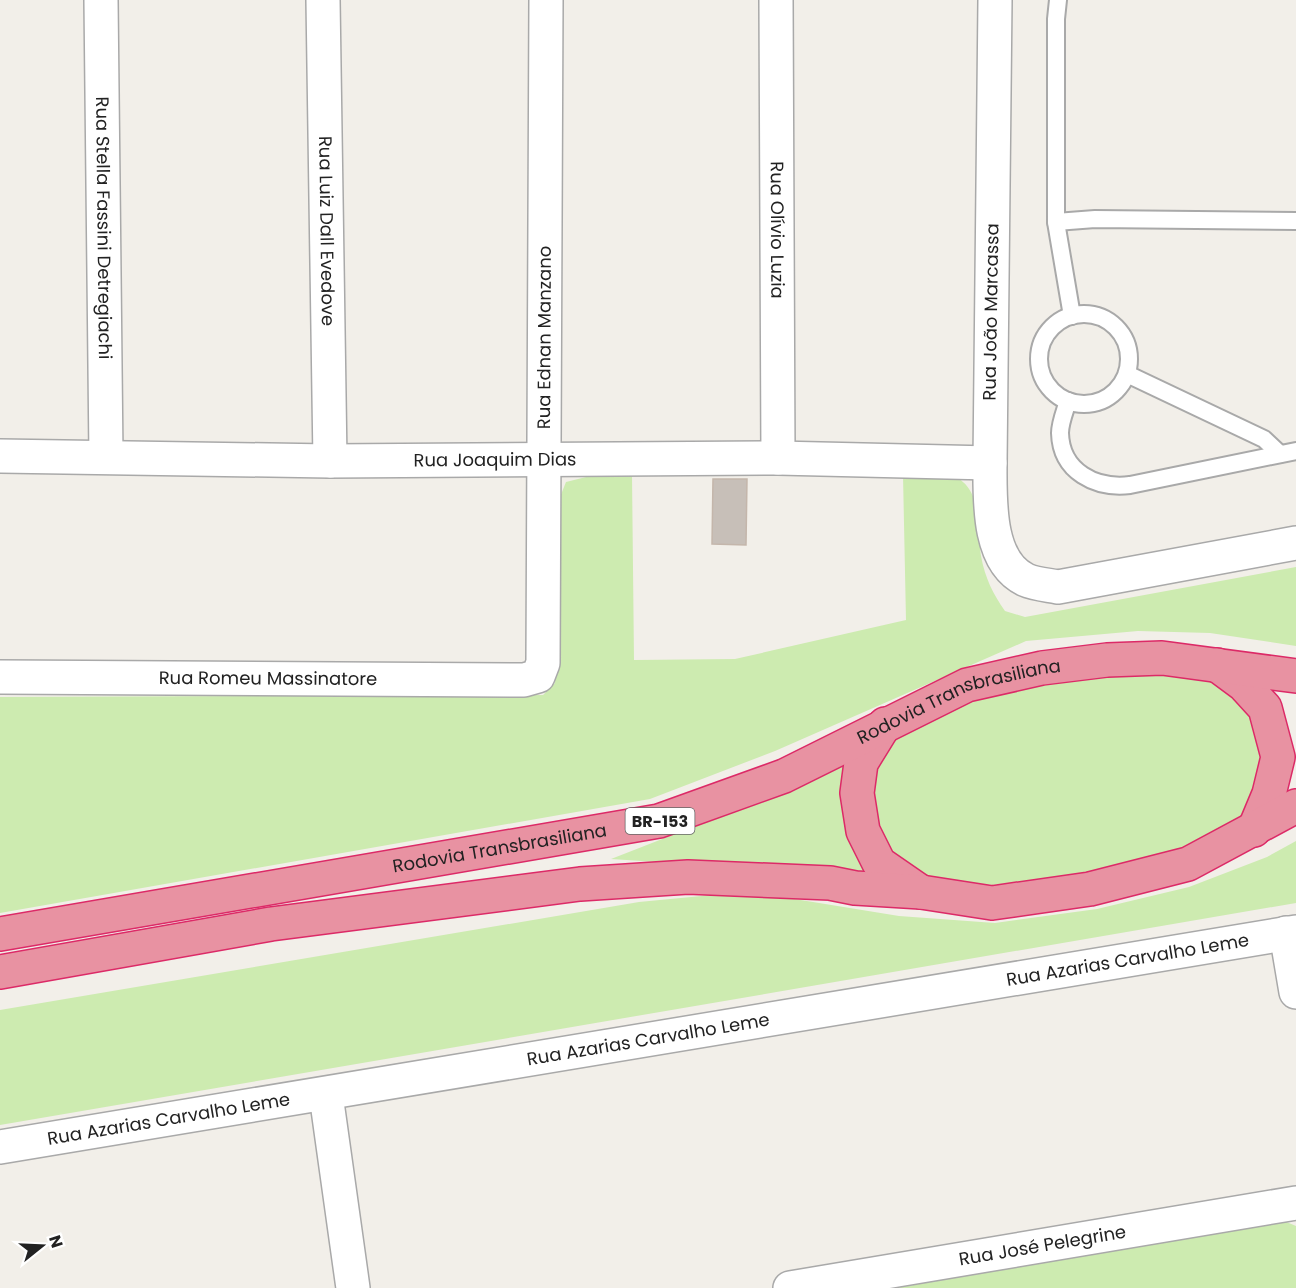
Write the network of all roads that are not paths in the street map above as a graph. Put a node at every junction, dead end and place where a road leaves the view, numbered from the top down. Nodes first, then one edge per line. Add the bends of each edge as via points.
1 (101, 0) edge
2 (322, 0) edge
3 (546, 0) edge
4 (776, 0) edge
5 (995, 0) edge
6 (1058, 0) edge
7 (1056, 222) junction
8 (1296, 222) edge
9 (1072, 316) junction
10 (1127, 374) junction
11 (1068, 401) junction
12 (1288, 452) edge
13 (0, 456) edge
14 (106, 457) junction
15 (778, 458) junction
16 (330, 461) junction
17 (545, 461) junction
18 (990, 464) junction
19 (1296, 543) edge
20 (1216, 665) junction
21 (538, 676) joint
22 (1296, 676) edge
23 (0, 677) edge
24 (885, 724) junction
25 (1296, 806) edge
26 (1254, 830) junction
27 (921, 892) junction
28 (1291, 933) edge
29 (0, 934) edge
30 (0, 972) edge
31 (1296, 993) edge
32 (326, 1095) junction
33 (0, 1147) edge
34 (1296, 1203) edge
35 (353, 1288) edge
36 (790, 1288) edge

1 - 14 street, Rua Stella Fassini Detregiachi
2 - 16 street, Rua Luiz Dall Evedove
3 - 17 street, Rua Ednan Manzano
4 - 15 street, Rua Olívio Luzia
5 - 18 street, Rua João Marcassa
6 - 7 lane
7 - 8 lane
7 - 9 lane
9 - 10 lane via 1099,317 1120,332 1128,352
9 - 11 lane via 1050,330 1040,356 1046,382
10 - 11 lane via 1120,387 1103,400 1082,404
10 - 12 lane
11 - 12 lane via 1060,431 1062,448 1070,463 1097,484 1130,485
13 - 14 street, Rua Joaquim Dias
14 - 16 street, Rua Joaquim Dias
15 - 17 street, Rua Joaquim Dias
15 - 18 street, Rua Joaquim Dias
16 - 17 street, Rua Joaquim Dias
17 - 21 street, Rua Ednan Manzano via 543,663
18 - 19 street, Rua João Marcassa via 997,540 1008,565 1026,580 1058,587
20 - 22 highway, Rodovia Transbrasiliana / BR-153
20 - 24 highway, Rodovia Transbrasiliana / BR-153 via 1162,658 1042,668 967,685
20 - 26 highway via 1244,685 1265,708 1278,757 1269,794
21 - 23 street, Rua Romeu Massinatore via 524,680
24 - 27 highway via 861,763 857,793 863,831 879,863
24 - 29 highway, Rodovia Transbrasiliana / BR-153 via 784,776 659,821
25 - 26 highway
26 - 27 highway via 1188,864 1090,889 992,903
27 - 30 highway via 688,877 580,884 271,924
28 - 31 street
28 - 32 street, Rua Azarias Carvalho Leme
32 - 33 street, Rua Azarias Carvalho Leme
32 - 35 street
34 - 36 street, Rua José Pelegrine

